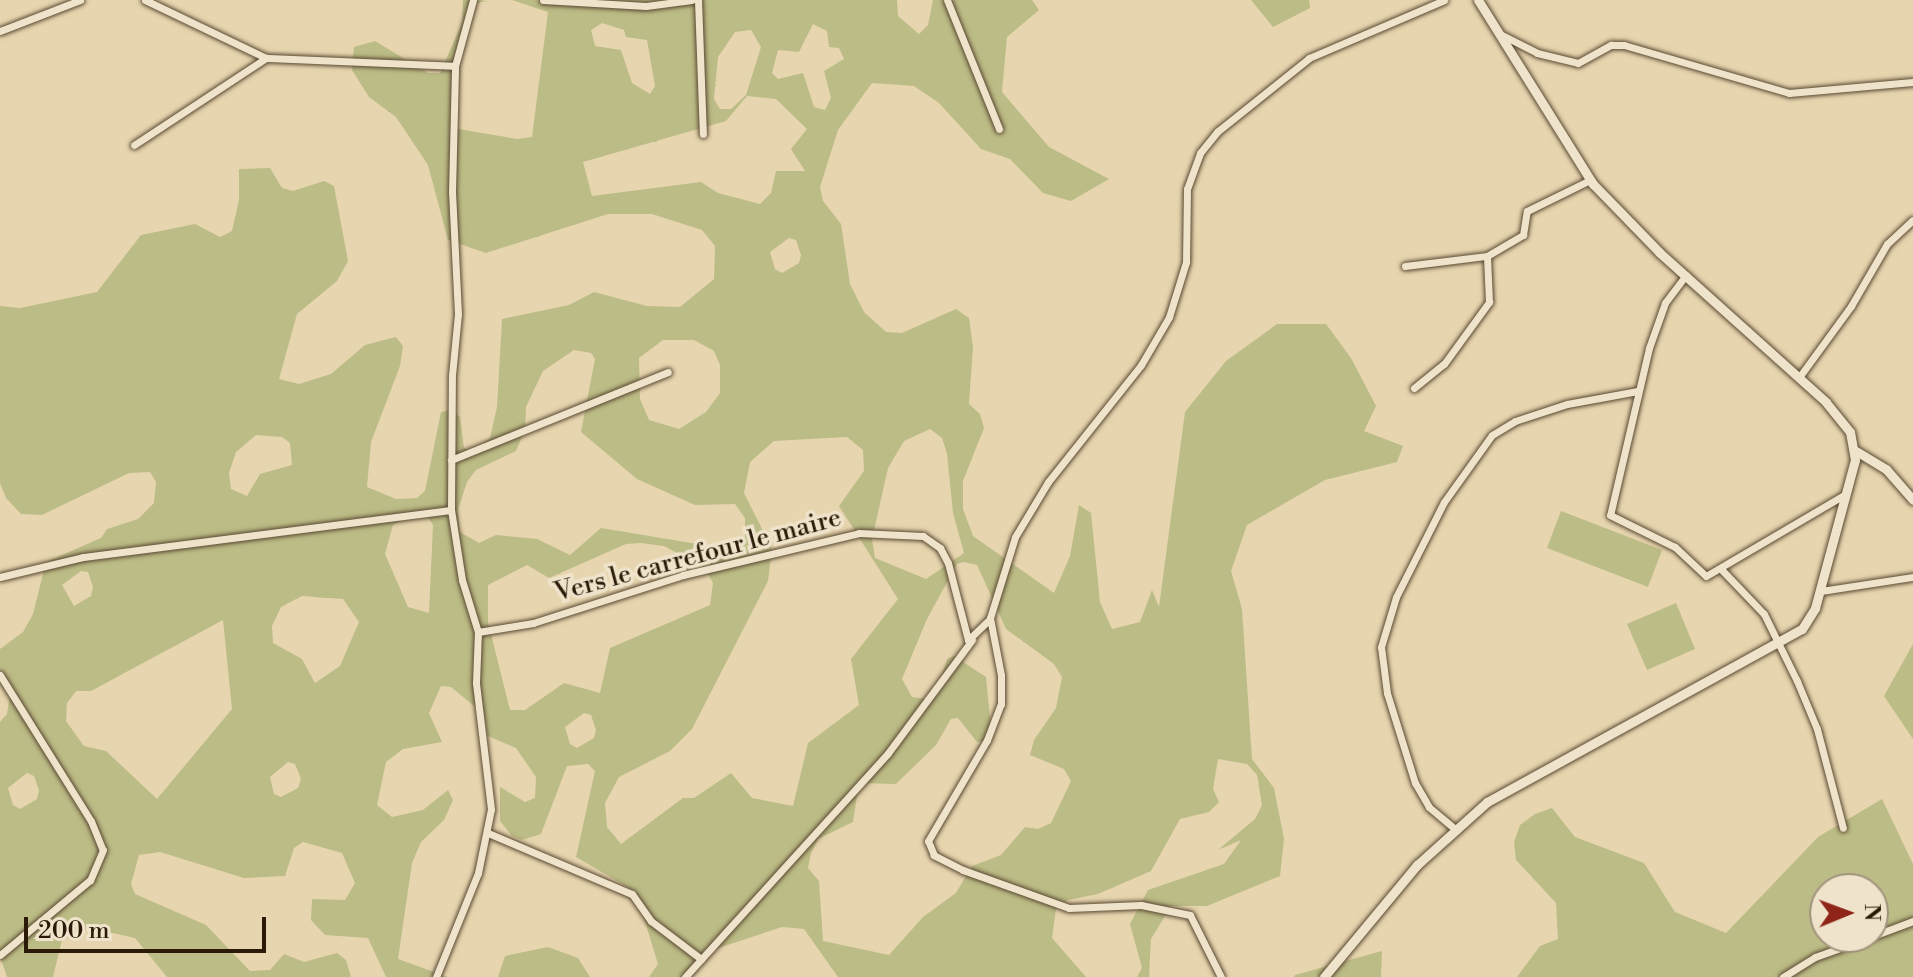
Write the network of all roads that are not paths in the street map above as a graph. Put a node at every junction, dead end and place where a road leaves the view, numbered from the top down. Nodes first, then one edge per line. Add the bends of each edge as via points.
1 (80, 0) edge
2 (145, 0) edge
3 (473, 0) edge
4 (543, 0) edge
5 (692, 0) edge
6 (698, 0) edge
7 (947, 0) edge
8 (1444, 0) edge
9 (1478, 0) edge
10 (0, 31) edge
11 (1502, 35) junction
12 (266, 58) junction
13 (455, 66) junction
14 (1913, 82) edge
15 (999, 129) dead end
16 (703, 134) dead end
17 (134, 145) dead end
18 (1590, 180) junction
19 (1913, 220) edge
20 (1487, 256) junction
21 (1405, 266) dead end
22 (1686, 275) junction
23 (668, 372) dead end
24 (1800, 376) junction
25 (1414, 388) dead end
26 (1638, 391) junction
27 (1856, 451) junction
28 (451, 460) junction
29 (1846, 494) junction
30 (1913, 500) edge
31 (451, 510) junction
32 (1721, 569) junction
33 (0, 577) edge
34 (1913, 577) edge
35 (1821, 591) junction
36 (990, 618) junction
37 (478, 632) junction
38 (972, 640) junction
39 (1779, 646) junction
40 (0, 675) edge
41 (1843, 828) dead end
42 (1455, 829) junction
43 (488, 833) junction
44 (1913, 921) edge
45 (1889, 930) edge
46 (1826, 953) edge
47 (0, 955) edge
48 (701, 959) junction
49 (436, 977) edge
50 (685, 977) edge
51 (1221, 977) edge
52 (1324, 977) edge
53 (1783, 977) edge

1 - 10 street
2 - 12 street
3 - 13 street
4 - 5 street via 646,6
6 - 16 street
7 - 15 street
8 - 36 street via 1309,58 1218,131 1200,153 1187,189 1186,262 1169,317 1141,365 1015,537
9 - 11 street
11 - 14 street via 1537,53 1578,63 1611,45 1624,45 1789,93
11 - 18 street
12 - 13 street
12 - 17 street
13 - 28 street via 452,192 458,314
18 - 20 street via 1527,211 1523,235
18 - 22 street
19 - 24 street via 1887,244 1851,306
20 - 21 street
20 - 25 street via 1489,302 1444,364
22 - 24 street
22 - 26 street via 1661,312
23 - 28 street
24 - 27 street via 1841,419
26 - 32 street via 1609,502 1615,521 1675,547 1706,576
26 - 42 street via 1567,404 1515,421 1492,435 1444,502 1396,597 1381,647 1387,693 1415,783 1429,807
27 - 29 street
27 - 30 street via 1886,469
28 - 31 street
29 - 32 street
29 - 35 street
31 - 33 street via 83,557
31 - 37 street via 462,580
32 - 39 street via 1753,599
34 - 35 street
35 - 39 street via 1808,621
36 - 38 street
36 - 51 street via 1001,704 987,740 932,831 928,848 963,870 1069,908 1141,905 1190,915
37 - 38 street, Vers le carrefour le maire via 533,623 824,538 893,532 923,536 940,548 965,637
37 - 43 street via 476,683 491,792
38 - 48 street via 888,753
39 - 41 street via 1817,729
39 - 42 street via 1529,776
40 - 47 street via 91,821 103,850 90,880
42 - 52 street via 1401,882
43 - 48 street via 632,894 651,921
43 - 49 street
44 - 45 street
46 - 53 street
48 - 50 street

